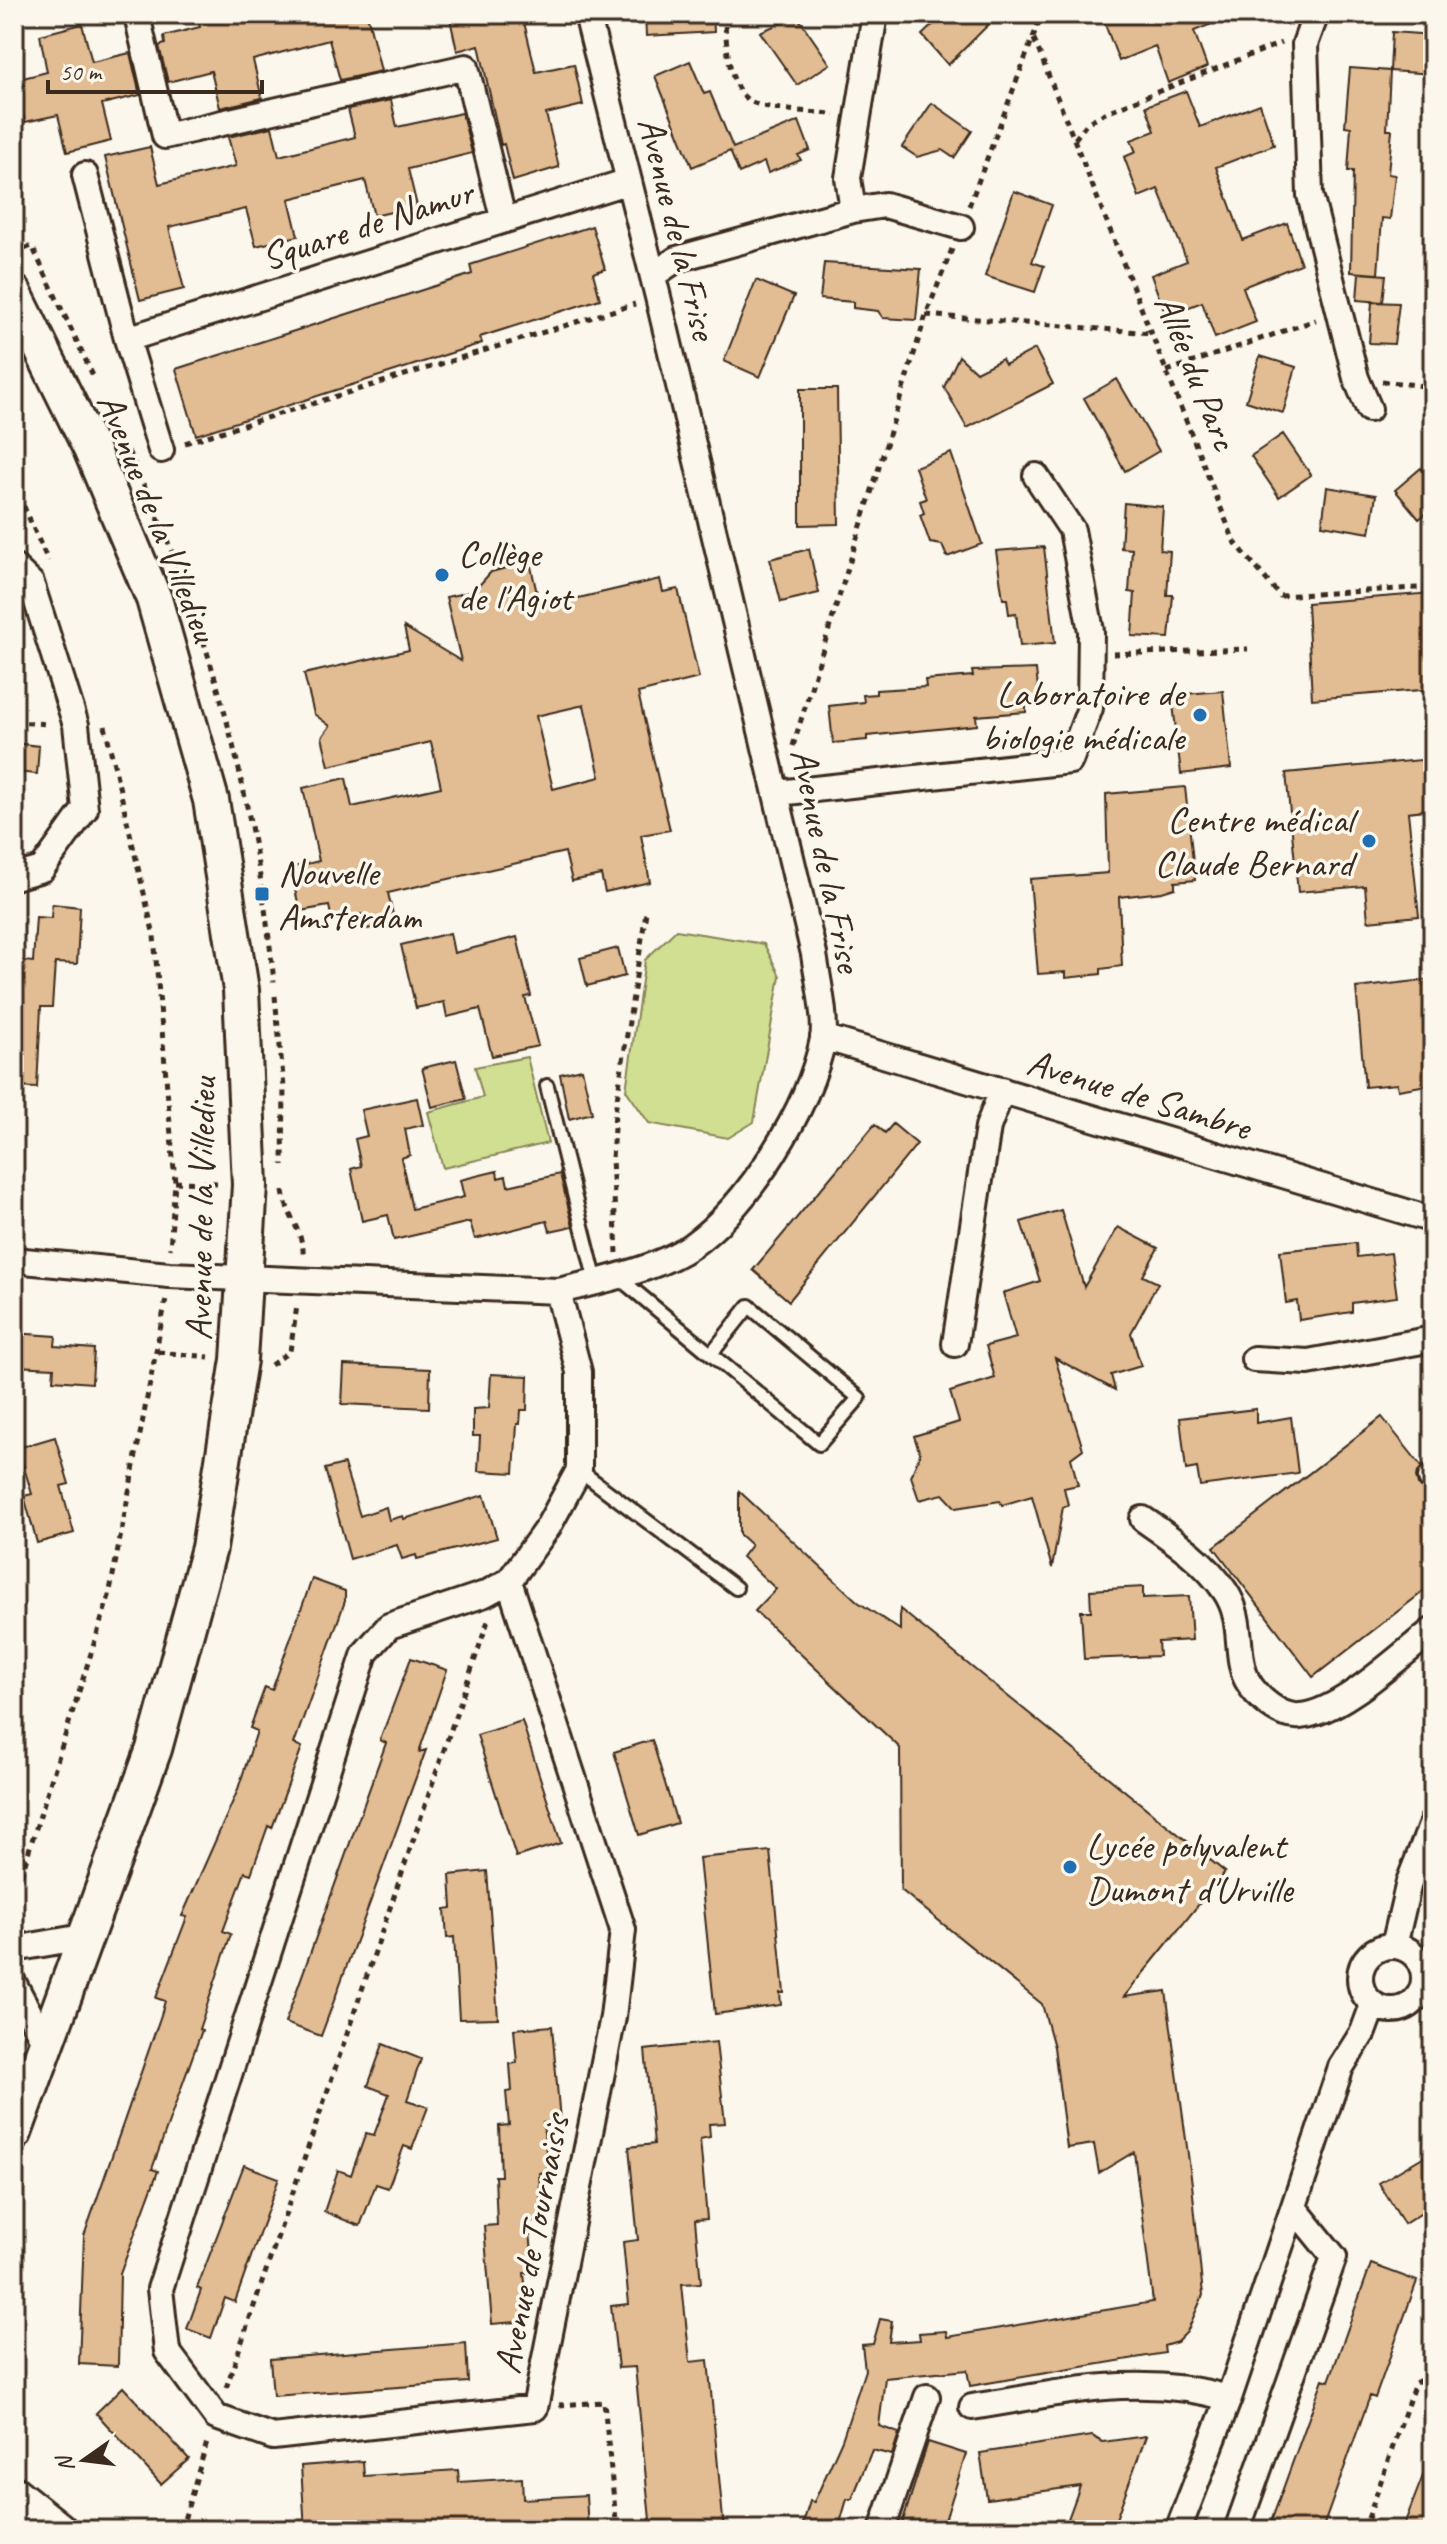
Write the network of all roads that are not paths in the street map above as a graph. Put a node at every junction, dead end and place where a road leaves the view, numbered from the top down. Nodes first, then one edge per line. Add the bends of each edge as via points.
1 (587, 14) edge
2 (875, 14) edge
3 (1316, 14) edge
4 (139, 24) dead end
5 (85, 175) dead end
6 (629, 181) junction
7 (853, 210) junction
8 (503, 218) junction
9 (961, 227) road end
10 (656, 286) junction
11 (14, 293) edge
12 (127, 339) junction
13 (1369, 409) dead end
14 (161, 450) road end
15 (1036, 476) dead end
16 (14, 567) edge
17 (778, 793) junction
18 (14, 877) edge
19 (823, 1037) junction
20 (547, 1086) dead end
21 (1002, 1090) junction
22 (1433, 1220) edge
23 (14, 1260) edge
24 (246, 1277) junction
25 (607, 1279) junction
26 (558, 1291) junction
27 (1433, 1339) edge
28 (955, 1344) dead end
29 (711, 1354) junction
30 (1254, 1359) dead end
31 (579, 1470) junction
32 (1143, 1519) dead end
33 (736, 1588) dead end
34 (512, 1589) junction
35 (1433, 1630) edge
36 (1433, 1821) edge
37 (83, 1937) junction
38 (1394, 1946) junction
39 (14, 1949) edge
40 (14, 1984) edge
41 (1428, 1994) edge
42 (1373, 2005) junction
43 (45, 2043) junction
44 (14, 2133) edge
45 (1295, 2209) junction
46 (927, 2397) dead end
47 (1229, 2398) junction
48 (972, 2407) dead end
49 (14, 2494) edge
50 (59, 2530) edge
51 (882, 2530) edge
52 (1178, 2530) edge
53 (1237, 2530) edge

1 - 6 street, Avenue de la Frise
2 - 7 street via 848,178
3 - 13 street via 1305,44 1310,195 1356,378
4 - 8 street via 165,136 466,67
5 - 12 street
6 - 8 street, Square de Namur
6 - 10 street, Avenue de la Frise
7 - 9 street via 885,205
7 - 10 street via 677,259
8 - 12 street, Square de Namur
10 - 17 street, Avenue de la Frise
11 - 24 street, Avenue de la Villedieu via 91,449 154,599 211,800 241,990 250,1185
12 - 14 street
15 - 17 street via 1072,530 1091,631 1090,708 1070,761
16 - 18 street via 31,583 76,725 85,809 42,869
17 - 19 street, Avenue de la Frise via 814,954
19 - 21 street, Avenue de Sambre
19 - 25 street, Avenue de la Frise via 778,1147 741,1200 689,1247
20 - 25 lane
21 - 22 street, Avenue de Sambre
21 - 28 street via 988,1127
23 - 24 street, Avenue de la Frise
24 - 26 street, Avenue de la Frise
24 - 37 street, Avenue de la Villedieu via 239,1360 209,1548 154,1749
25 - 26 street, Avenue de la Frise
25 - 29 lane
26 - 31 street via 579,1372
27 - 30 street via 1308,1362
29 - 29 lane via 819,1444 859,1398 749,1306
31 - 33 lane
31 - 34 street
32 - 35 street via 1197,1557 1227,1593 1239,1624 1246,1678 1263,1703 1298,1717 1332,1707
34 - 34 street, Avenue de Tournaisis via 389,1626 365,1653 160,2289 167,2351 216,2417 273,2437 535,2408 613,2017 623,1930
36 - 38 street via 1409,1882
37 - 39 street
37 - 43 street, Avenue de la Villedieu
38 - 41 street via 1419,1960
38 - 42 street via 1373,1952 1362,1967 1361,1989
40 - 43 street
41 - 42 street via 1399,2010
42 - 45 street via 1341,2067
43 - 44 street, Avenue de la Villedieu
45 - 47 street
45 - 53 street via 1334,2257
46 - 51 street
47 - 48 street via 1190,2387 1131,2383
47 - 52 street
49 - 50 street

